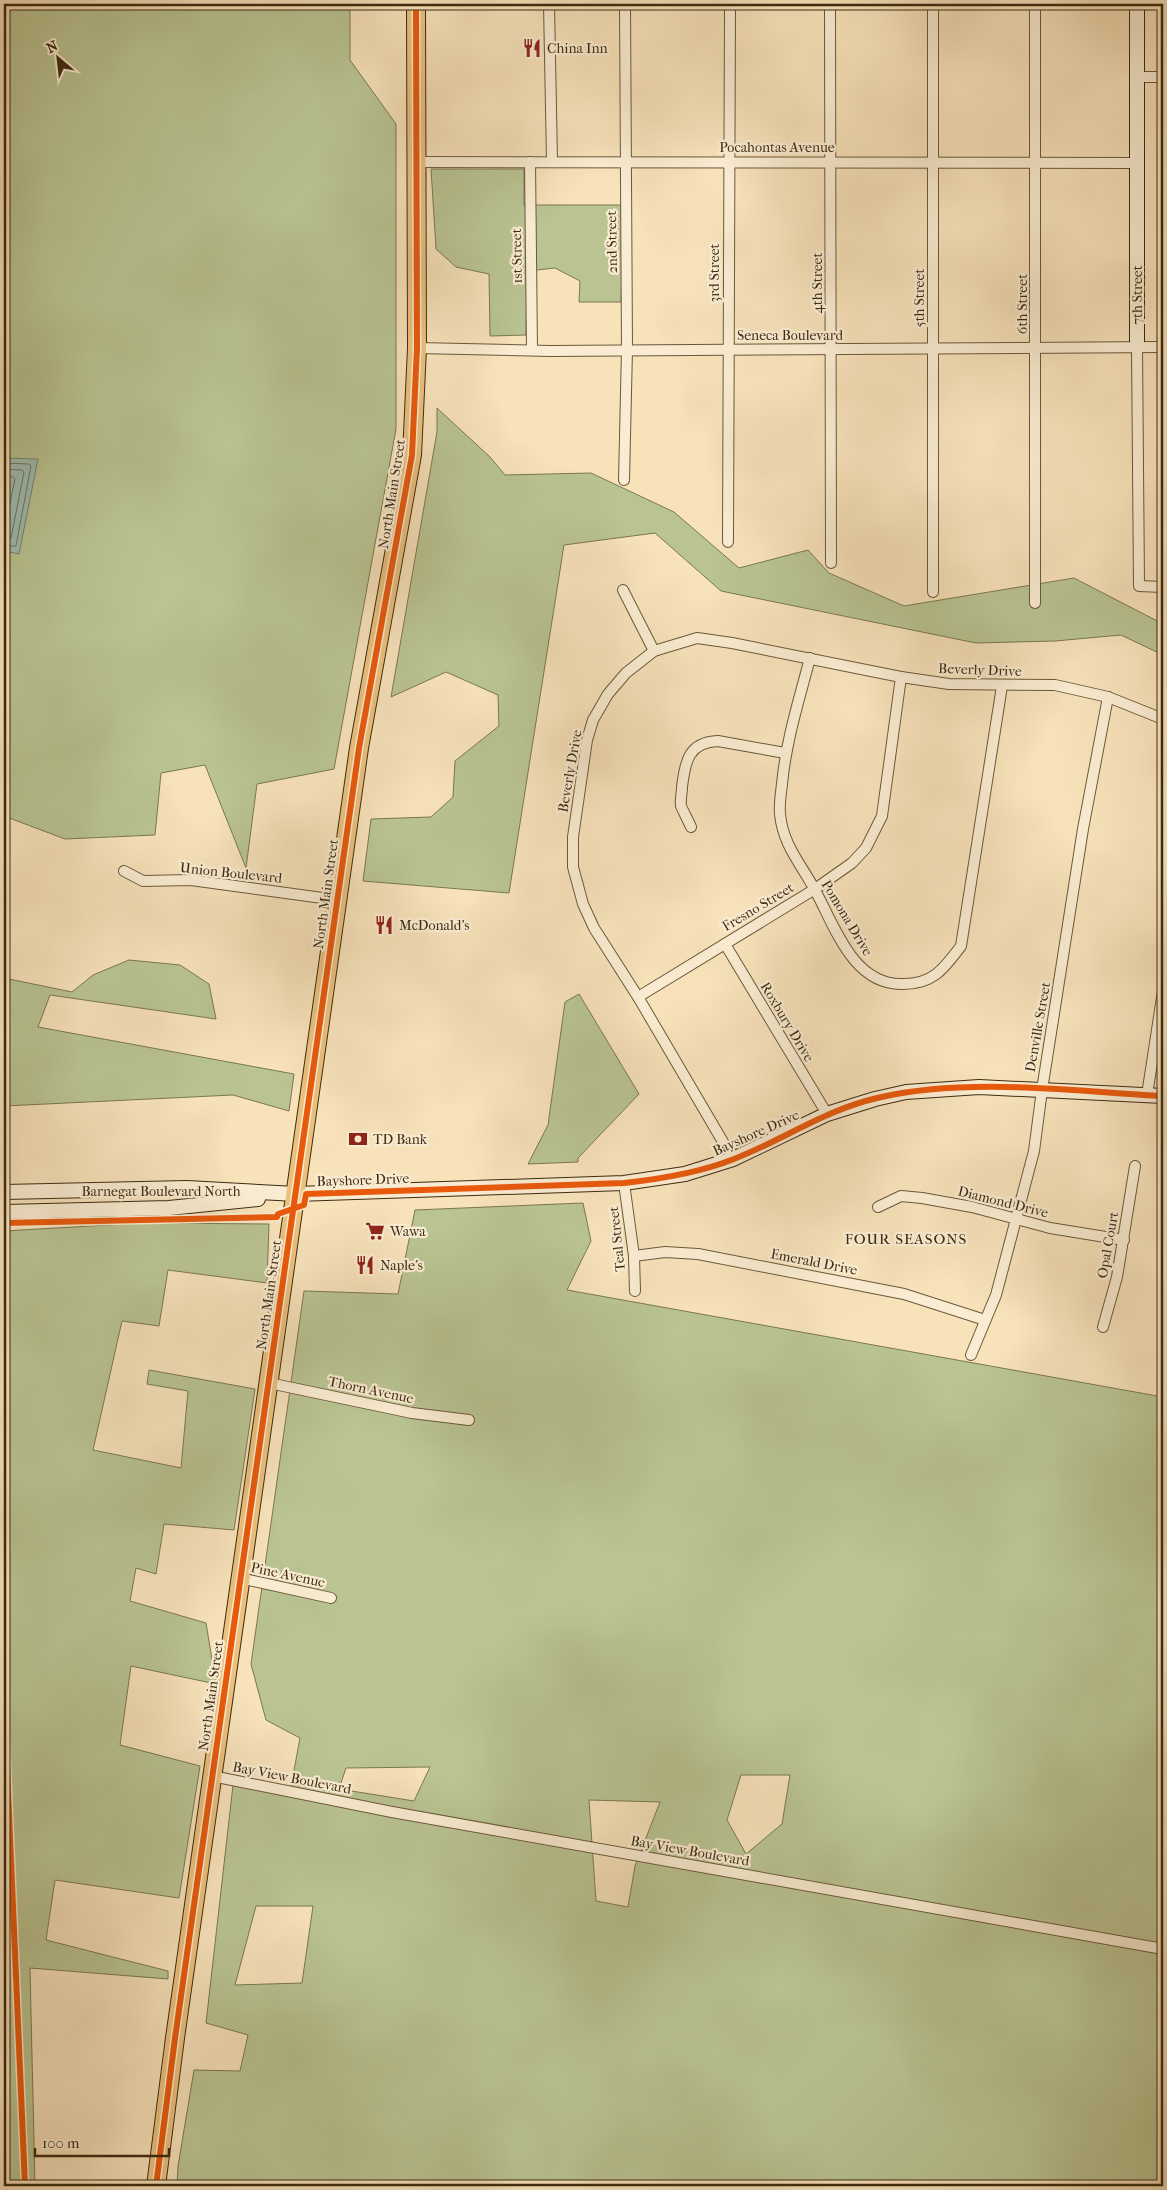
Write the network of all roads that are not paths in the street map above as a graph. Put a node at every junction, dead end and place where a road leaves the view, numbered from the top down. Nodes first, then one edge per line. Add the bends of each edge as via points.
1 (416, 4) edge
2 (549, 4) edge
3 (625, 4) edge
4 (730, 4) edge
5 (830, 4) edge
6 (933, 4) edge
7 (1035, 4) edge
8 (1137, 4) edge
9 (1137, 77) junction
10 (1163, 77) edge
11 (830, 160) junction
12 (552, 161) junction
13 (625, 161) junction
14 (727, 161) junction
15 (416, 162) junction
16 (530, 162) junction
17 (1035, 162) junction
18 (934, 163) junction
19 (1137, 163) junction
20 (1137, 346) junction
21 (1036, 347) junction
22 (1163, 347) edge
23 (417, 348) junction
24 (728, 348) junction
25 (831, 349) junction
26 (933, 349) junction
27 (532, 350) junction
28 (627, 350) junction
29 (624, 480) dead end
30 (728, 542) dead end
31 (831, 563) dead end
32 (1163, 586) edge
33 (623, 590) dead end
34 (933, 592) dead end
35 (1035, 603) dead end
36 (654, 651) junction
37 (810, 658) junction
38 (902, 677) junction
39 (1002, 686) junction
40 (1108, 697) junction
41 (1163, 718) edge
42 (785, 753) junction
43 (691, 827) dead end
44 (124, 871) dead end
45 (815, 889) junction
46 (337, 900) junction
47 (725, 944) junction
48 (1163, 991) edge
49 (638, 997) junction
50 (1042, 1090) junction
51 (1147, 1095) junction
52 (1163, 1096) edge
53 (826, 1114) junction
54 (733, 1159) junction
55 (1135, 1166) dead end
56 (624, 1183) junction
57 (4, 1192) edge
58 (296, 1194) junction
59 (878, 1207) dead end
60 (4, 1212) edge
61 (1016, 1220) junction
62 (1124, 1240) junction
63 (634, 1256) junction
64 (635, 1291) dead end
65 (985, 1320) junction
66 (1103, 1327) dead end
67 (971, 1355) dead end
68 (269, 1383) junction
69 (469, 1420) dead end
70 (240, 1578) junction
71 (331, 1598) dead end
72 (212, 1776) junction
73 (1163, 1949) edge
74 (156, 2186) edge

1 - 15 highway, North Main Street
2 - 12 street
3 - 13 street, 2nd Street
4 - 14 street, 3rd Street
5 - 11 street, 4th Street
6 - 18 street, 5th Street
7 - 17 street, 6th Street
8 - 9 street, 7th Street
9 - 10 street
9 - 19 street, 7th Street
11 - 14 street, Pocahontas Avenue
11 - 18 street, Pocahontas Avenue
11 - 25 street, 4th Street
12 - 13 street, Pocahontas Avenue
12 - 16 street, Pocahontas Avenue
13 - 14 street, Pocahontas Avenue
13 - 28 street, 2nd Street
14 - 24 street, 3rd Street
15 - 16 street, Pocahontas Avenue
15 - 23 highway, North Main Street
16 - 27 street, 1st Street
17 - 18 street, Pocahontas Avenue
17 - 19 street, Pocahontas Avenue
17 - 21 street, 6th Street
18 - 26 street, 5th Street
19 - 20 street, 7th Street
20 - 21 street, Seneca Boulevard
20 - 22 street, Seneca Boulevard
20 - 32 street, 7th Street via 1139,586
21 - 26 street, Seneca Boulevard
21 - 35 street, 6th Street
23 - 27 street, Seneca Boulevard
23 - 46 highway, North Main Street via 412,455 359,748
24 - 25 street, Seneca Boulevard
24 - 28 street, Seneca Boulevard
24 - 30 street, 3rd Street
25 - 26 street, Seneca Boulevard
25 - 31 street, 4th Street
26 - 34 street, 5th Street
27 - 28 street, Seneca Boulevard
28 - 29 street, 2nd Street
33 - 36 street
36 - 37 street, Beverly Drive via 697,638
36 - 49 street, Beverly Drive via 626,673 608,694 593,720 587,740 573,836 573,867 583,904 594,928
37 - 38 street, Beverly Drive
37 - 42 street, Pomona Drive
38 - 39 street, Beverly Drive via 949,684
38 - 45 street, Fresno Street via 882,816 876,834 852,863
39 - 40 street, Beverly Drive via 1055,685
39 - 45 street, Pomona Drive via 961,946 946,966 919,984 888,984 872,977 849,952
40 - 41 street, Beverly Drive
40 - 50 street, Denville Street
42 - 43 street via 718,741 707,741 699,746 687,759 684,771 681,804
42 - 45 street, Pomona Drive via 779,810 781,822 795,860
44 - 46 street, Union Boulevard via 143,881 190,880
45 - 47 street, Fresno Street
46 - 58 highway, North Main Street
47 - 49 street, Fresno Street
47 - 53 street, Roxbury Drive
48 - 51 street
49 - 54 street, Beverly Drive
50 - 51 street, Bayshore Drive
50 - 53 street, Bayshore Drive via 927,1089 875,1099
50 - 61 street, Denville Street via 1034,1151
51 - 52 street, Bayshore Drive
53 - 54 street, Bayshore Drive
54 - 56 street, Bayshore Drive via 684,1174
55 - 62 street, Opal Court
56 - 58 street, Bayshore Drive
56 - 63 street, Teal Street
57 - 58 street, Barnegat Boulevard North via 187,1188
58 - 60 street, Barnegat Boulevard North via 169,1208
58 - 68 highway, North Main Street
59 - 61 street, Diamond Drive via 901,1196 972,1207
61 - 62 street, Diamond Drive
61 - 65 street, Denville Street via 996,1295
62 - 66 street, Opal Court
63 - 64 street, Teal Street
63 - 65 street, Emerald Drive via 665,1252 698,1254 904,1294
65 - 67 street, Denville Street
68 - 69 street, Thorn Avenue via 412,1413
68 - 70 highway, North Main Street
70 - 71 street, Pine Avenue
70 - 72 highway, North Main Street
72 - 73 street, Bay View Boulevard via 392,1812
72 - 74 highway, North Main Street

